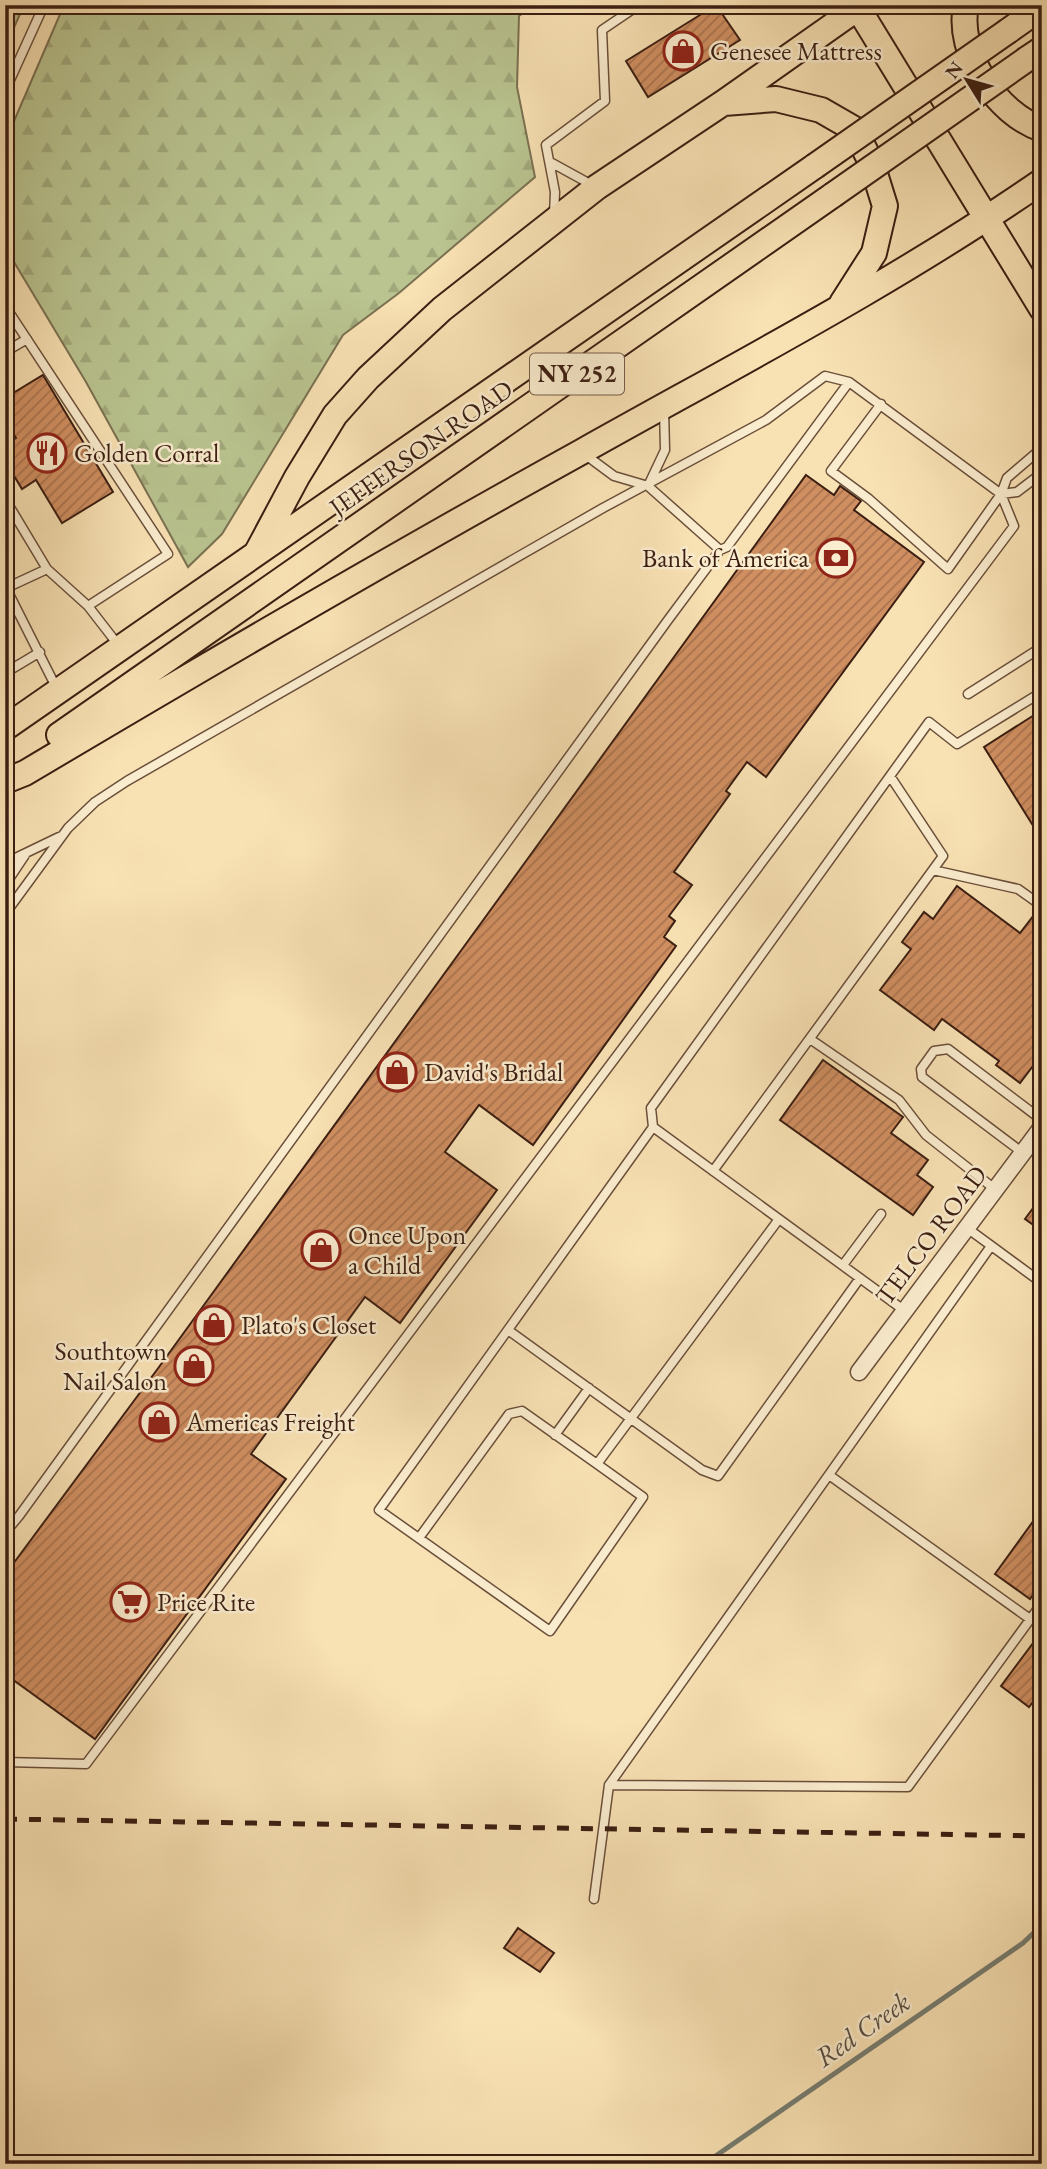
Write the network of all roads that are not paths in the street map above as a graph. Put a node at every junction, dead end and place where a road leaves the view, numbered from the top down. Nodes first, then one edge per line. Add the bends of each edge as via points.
1 (44, 5) edge
2 (639, 5) edge
3 (966, 5) edge
4 (858, 6) edge
5 (1042, 7) edge
6 (1034, 54) edge
7 (5, 91) edge
8 (723, 103) junction
9 (1042, 129) edge
10 (552, 163) junction
11 (1042, 181) edge
12 (597, 187) junction
13 (985, 220) junction
14 (552, 222) junction
15 (5, 306) edge
16 (839, 309) junction
17 (1042, 309) edge
18 (27, 339) junction
19 (5, 352) edge
20 (849, 382) junction
21 (881, 404) junction
22 (664, 406) junction
23 (1042, 448) edge
24 (581, 452) junction
25 (1042, 473) edge
26 (648, 486) junction
27 (1001, 494) junction
28 (5, 499) edge
29 (723, 549) junction
30 (256, 556) junction
31 (47, 569) junction
32 (6, 587) edge
33 (88, 606) junction
34 (1042, 647) edge
35 (121, 648) junction
36 (40, 652) junction
37 (5, 673) edge
38 (58, 691) junction
39 (1042, 692) edge
40 (968, 694) dead end
41 (5, 728) edge
42 (5, 772) edge
43 (890, 776) junction
44 (5, 781) edge
45 (62, 836) junction
46 (27, 853) junction
47 (5, 863) edge
48 (933, 870) junction
49 (5, 885) edge
50 (1042, 906) edge
51 (5, 914) edge
52 (810, 1039) junction
53 (1042, 1119) edge
54 (653, 1127) junction
55 (1042, 1127) edge
56 (1023, 1153) junction
57 (713, 1171) junction
58 (996, 1189) junction
59 (881, 1213) dead end
60 (779, 1219) junction
61 (967, 1228) junction
62 (991, 1246) junction
63 (843, 1265) junction
64 (860, 1278) junction
65 (1042, 1283) edge
66 (905, 1311) junction
67 (508, 1330) junction
68 (859, 1372) dead end
69 (589, 1388) junction
70 (631, 1419) junction
71 (555, 1435) junction
72 (597, 1464) junction
73 (829, 1475) junction
74 (5, 1528) edge
75 (419, 1538) junction
76 (1042, 1602) edge
77 (1030, 1619) junction
78 (5, 1762) edge
79 (608, 1786) junction
80 (593, 1899) dead end

1 - 7 lane
2 - 10 lane via 602,30 606,101 546,145
3 - 9 main road via 963,20 978,73 1001,105
4 - 8 main road
4 - 13 main road
5 - 30 main road, JEFFERSON ROAD / NY 252, bridge
6 - 42 main road, JEFFERSON ROAD / NY 252, bridge
8 - 12 main road
8 - 16 main road via 776,99 821,110 854,129 872,164 885,206 874,253
10 - 12 lane
10 - 14 lane
11 - 13 main road
12 - 14 main road
13 - 16 main road
13 - 17 main road
14 - 30 main road via 442,309 335,415
15 - 18 lane
16 - 22 main road
18 - 19 lane
18 - 33 lane via 168,554
20 - 21 lane
20 - 26 lane via 825,376 766,420
20 - 29 lane
21 - 27 lane
21 - 27 lane via 831,471 948,569
22 - 24 main road
22 - 26 lane via 665,450
23 - 27 lane via 1007,478
24 - 26 lane via 614,476
24 - 44 main road
25 - 27 lane via 1017,492
26 - 29 lane
26 - 45 lane via 127,781 95,802
27 - 78 lane via 1014,526 86,1764
28 - 31 lane
29 - 74 lane via 19,1516
30 - 35 main road, JEFFERSON ROAD / NY 252
31 - 32 lane
31 - 33 lane
32 - 36 lane
33 - 35 lane
34 - 40 lane
35 - 38 main road, JEFFERSON ROAD / NY 252
36 - 37 lane
36 - 38 lane
38 - 41 main road, JEFFERSON ROAD / NY 252
39 - 43 lane via 957,744 929,722
43 - 48 lane via 943,856
43 - 54 lane via 651,1108
45 - 46 lane
45 - 51 lane
46 - 47 lane
46 - 49 lane
48 - 50 lane via 1018,889
48 - 52 lane
52 - 57 lane
52 - 58 lane via 899,1100 926,1135
53 - 56 lane via 948,1049 933,1051 920,1069 922,1077
54 - 57 lane
54 - 67 lane
55 - 56 street, TELCO ROAD
56 - 58 street, TELCO ROAD
57 - 60 lane
58 - 61 street, TELCO ROAD
59 - 63 lane
60 - 63 lane
60 - 70 lane
61 - 62 lane
61 - 66 street, TELCO ROAD
62 - 65 lane
62 - 73 lane
63 - 64 lane
64 - 66 lane
64 - 70 lane via 718,1476 702,1470
66 - 68 street, TELCO ROAD
67 - 69 lane
67 - 75 lane via 379,1510
69 - 70 lane
69 - 71 lane
70 - 72 lane
71 - 72 lane
71 - 75 lane via 522,1411 509,1414
72 - 75 lane via 643,1497 550,1631
73 - 77 lane
73 - 79 lane
76 - 77 lane
77 - 79 lane via 908,1787
79 - 80 lane

